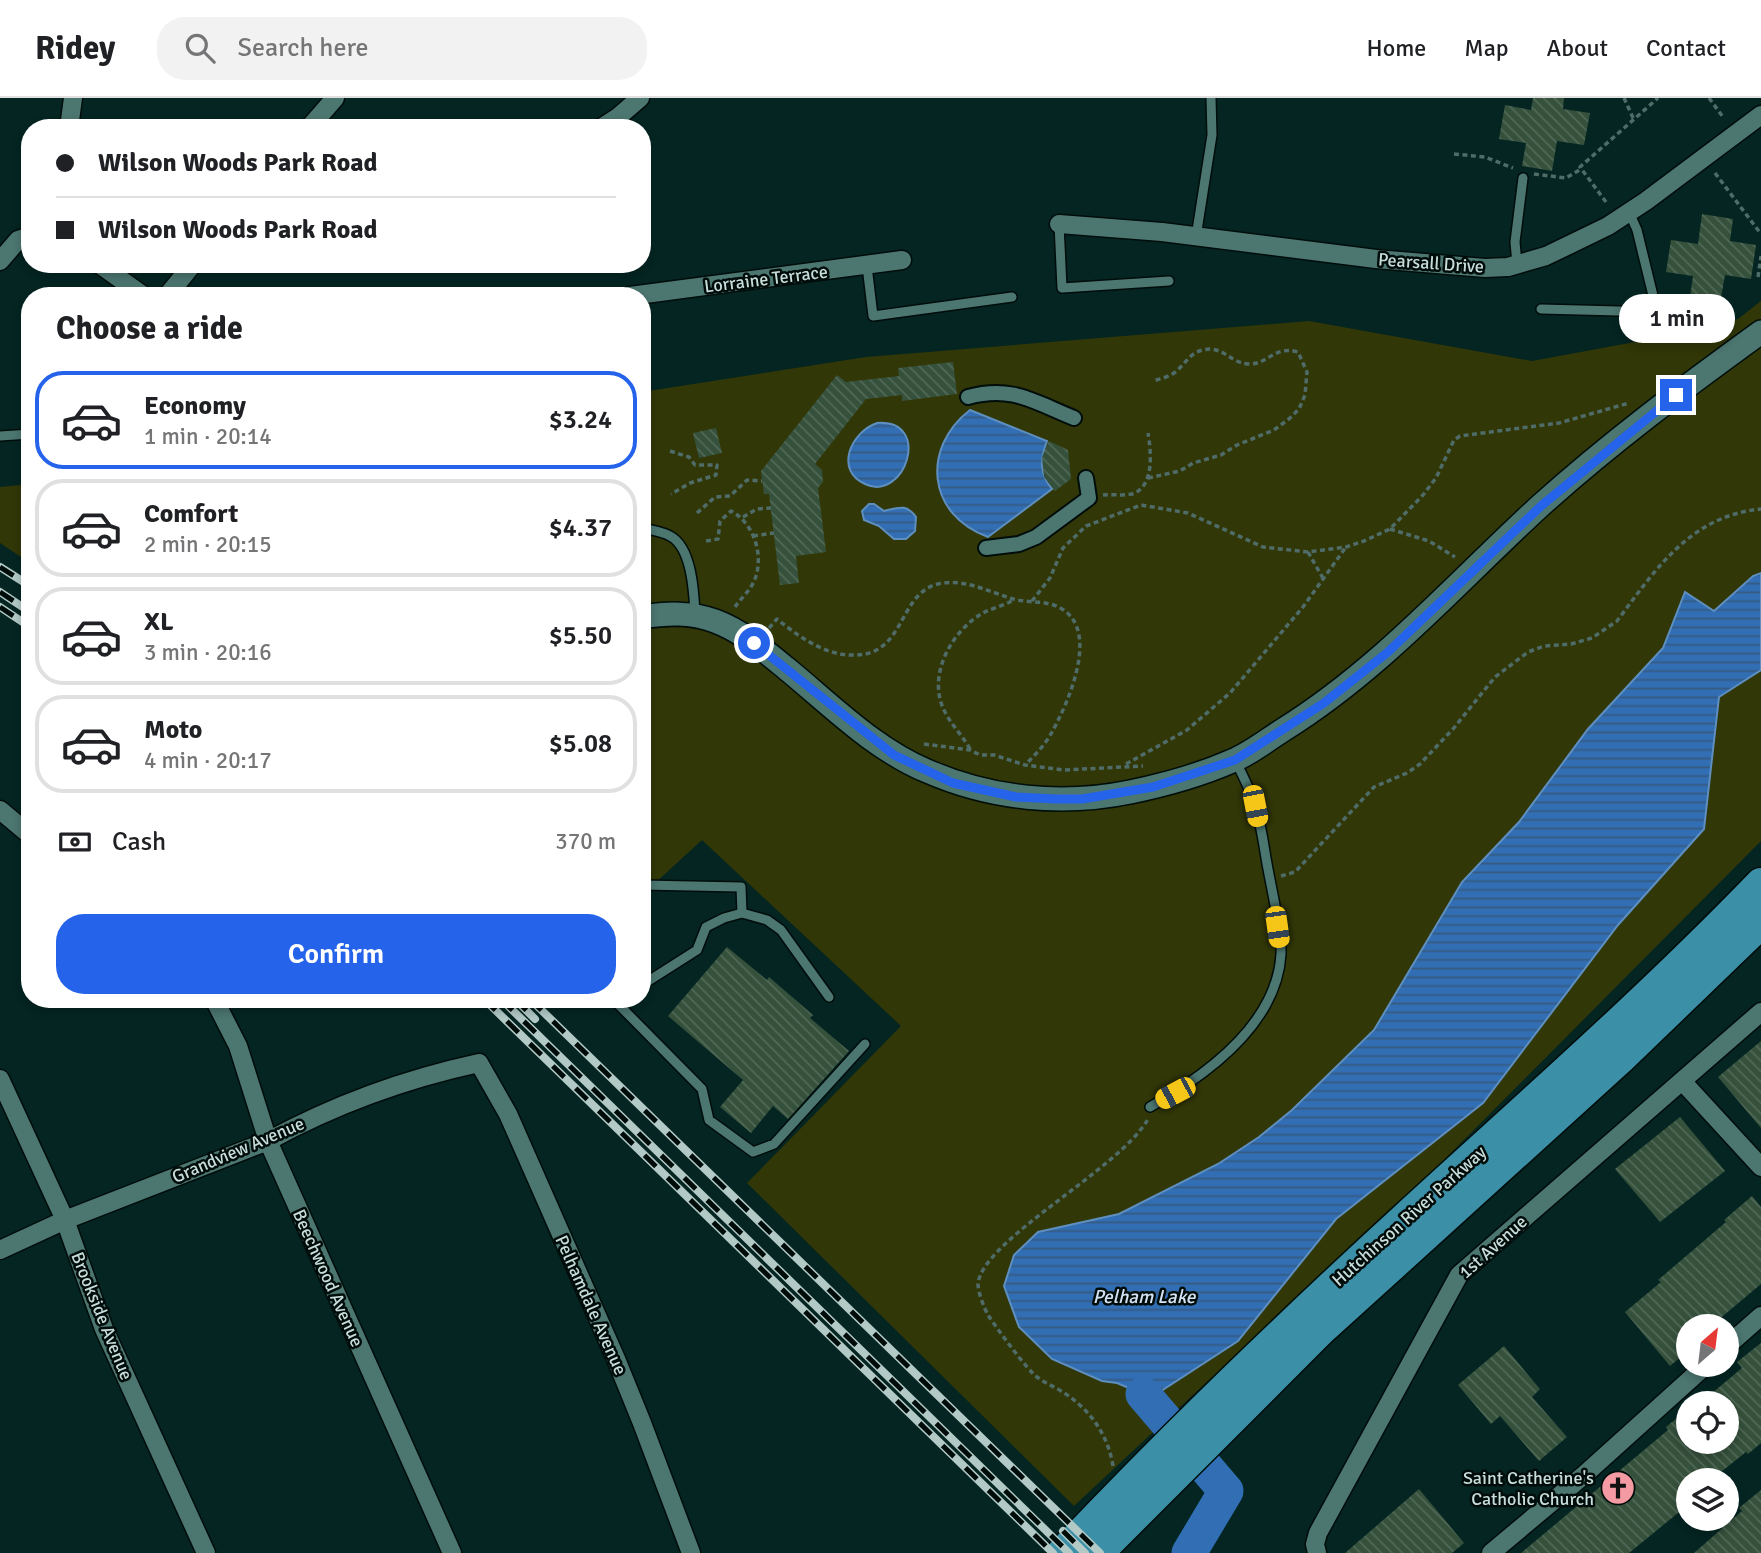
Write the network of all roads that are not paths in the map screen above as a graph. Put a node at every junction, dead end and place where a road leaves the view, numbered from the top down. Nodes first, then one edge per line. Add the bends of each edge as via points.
1 (72, 98) edge
2 (335, 98) edge
3 (640, 98) edge
4 (1211, 98) edge
5 (1761, 115) edge
6 (70, 119) edge
7 (317, 119) edge
8 (615, 119) edge
9 (1523, 178) dead end
10 (1629, 212) junction
11 (1059, 224) joint
12 (1196, 237) junction
13 (21, 239) edge
14 (902, 260) dead end
15 (0, 261) edge
16 (1517, 264) junction
17 (867, 266) junction
18 (112, 273) edge
19 (186, 273) edge
20 (1168, 281) dead end
21 (131, 287) edge
22 (174, 287) edge
23 (651, 293) edge
24 (1012, 297) dead end
25 (1541, 309) dead end
26 (1761, 332) edge
27 (968, 397) dead end
28 (1074, 418) dead end
29 (21, 435) edge
30 (0, 436) edge
31 (1086, 478) dead end
32 (651, 531) edge
33 (986, 548) dead end
34 (651, 616) edge
35 (695, 616) junction
36 (1235, 760) junction
37 (0, 810) edge
38 (21, 828) edge
39 (1761, 884) edge
40 (651, 886) edge
41 (742, 913) junction
42 (1761, 922) edge
43 (651, 979) edge
44 (829, 997) dead end
45 (219, 1008) edge
46 (622, 1008) edge
47 (1761, 1012) edge
48 (865, 1044) dead end
49 (479, 1063) joint
50 (0, 1079) edge
51 (1682, 1081) junction
52 (1150, 1107) road end
53 (268, 1141) junction
54 (1761, 1167) edge
55 (65, 1220) junction
56 (0, 1250) edge
57 (1761, 1316) edge
58 (1740, 1335) edge
59 (1693, 1377) edge
60 (1215, 1417) junction
61 (1164, 1466) junction
62 (1316, 1552) edge
63 (206, 1553) edge
64 (452, 1553) edge
65 (691, 1553) edge
66 (1063, 1553) edge
67 (1097, 1553) edge
68 (1490, 1553) edge

1 - 6 street
2 - 7 street
3 - 8 street
4 - 12 lane via 1212,135
5 - 10 street, Pearsall Drive
9 - 16 lane via 1514,242
10 - 16 street, Pearsall Drive via 1579,241
10 - 25 lane via 1657,312
11 - 12 street, Pearsall Drive
11 - 20 lane via 1062,288
12 - 16 street, Pearsall Drive via 1376,259 1485,268
13 - 15 street
14 - 17 street, Lorraine Terrace
17 - 23 street, Lorraine Terrace
17 - 24 lane via 873,316
18 - 21 street
19 - 22 street
26 - 36 street via 1541,506 1388,652 1324,703
27 - 28 street via 1003,391
29 - 30 lane
31 - 33 street via 1089,498 1036,537
32 - 35 lane via 672,536 685,554 694,584
34 - 35 street
35 - 36 street via 736,631 894,755 953,783 1016,797 1082,799 1153,787
36 - 52 lane via 1255,806 1270,878 1281,952 1277,979 1262,1011 1216,1063
37 - 38 street
39 - 60 highway, Hutchinson River Parkway via 1622,1020 1318,1300
40 - 41 lane via 741,887
41 - 43 lane via 706,927 697,950
41 - 44 lane via 767,920 781,930
42 - 60 highway, Hutchinson River Parkway via 1620,1058 1334,1317
45 - 53 street, Beechwood Avenue via 238,1046
46 - 48 lane via 702,1089 709,1120 753,1152 774,1144
47 - 51 street, 1st Avenue
49 - 53 street, Grandview Avenue via 378,1090
49 - 65 street, Pelhamdale Avenue via 508,1114 616,1359
50 - 55 street, Brookside Avenue
51 - 54 street
51 - 62 street, 1st Avenue via 1459,1275 1318,1532
53 - 55 street, Grandview Avenue
53 - 64 street, Beechwood Avenue
55 - 56 street, Grandview Avenue
55 - 63 street, Brookside Avenue via 104,1329
57 - 58 street
59 - 68 street
60 - 61 highway, Hutchinson River Parkway
61 - 66 highway, Hutchinson River Parkway
61 - 67 highway, Hutchinson River Parkway

